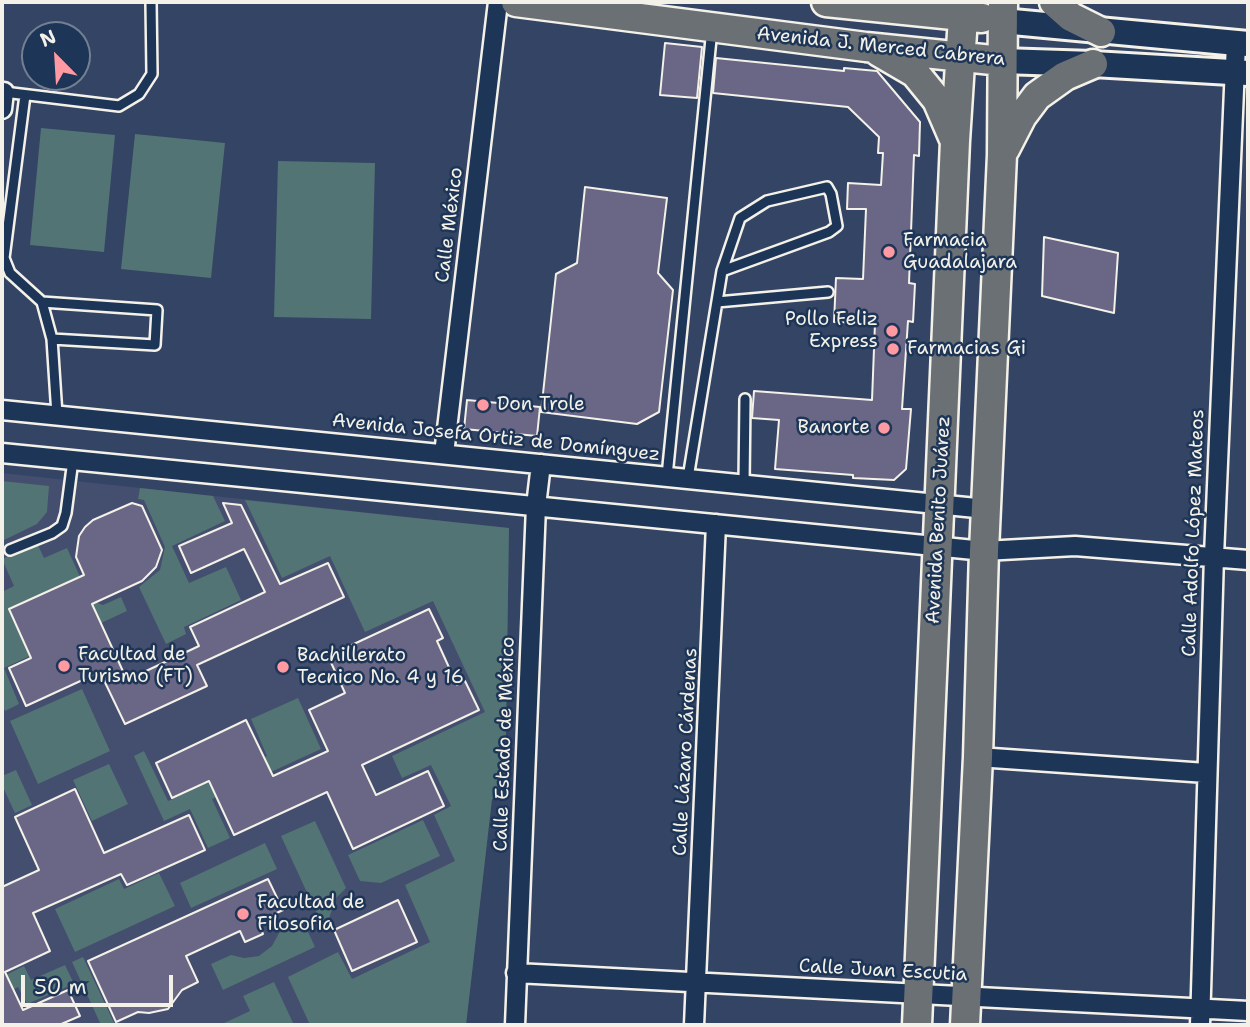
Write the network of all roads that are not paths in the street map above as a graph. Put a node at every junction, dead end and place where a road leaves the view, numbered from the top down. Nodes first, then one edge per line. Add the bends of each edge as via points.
1 (151, 2) edge
2 (498, 2) edge
3 (516, 2) edge
4 (826, 2) edge
5 (1055, 2) edge
6 (886, 5) edge
7 (963, 9) edge
8 (1003, 11) edge
9 (712, 27) junction
10 (1101, 32) junction
11 (1242, 44) edge
12 (866, 47) junction
13 (960, 56) junction
14 (1002, 61) junction
15 (1093, 64) junction
16 (1241, 73) edge
17 (25, 95) junction
18 (2, 97) edge
19 (955, 141) junction
20 (1002, 155) junction
21 (722, 271) junction
22 (828, 292) dead end
23 (42, 302) junction
24 (717, 302) junction
25 (52, 339) junction
26 (745, 399) dead end
27 (2, 410) edge
28 (57, 415) junction
29 (2, 453) edge
30 (444, 454) junction
31 (73, 460) junction
32 (541, 464) junction
33 (667, 477) junction
34 (688, 478) junction
35 (744, 484) junction
36 (940, 504) junction
37 (536, 506) junction
38 (986, 509) junction
39 (716, 524) junction
40 (937, 546) junction
41 (10, 550) dead end
42 (984, 551) junction
43 (1214, 556) junction
44 (1248, 560) edge
45 (978, 757) junction
46 (1206, 773) junction
47 (516, 973) junction
48 (696, 982) junction
49 (919, 994) junction
50 (966, 996) junction
51 (1248, 1011) edge
52 (1201, 1017) edge
53 (514, 1025) edge
54 (694, 1025) edge
55 (918, 1025) edge
56 (965, 1025) edge

1 - 17 lane via 152,74 139,94 119,106
2 - 30 street, Calle México
3 - 9 main road, Avenida J. Merced Cabrera
4 - 6 main road
5 - 10 main road via 1071,17
6 - 7 main road
7 - 8 main road
7 - 13 main road, Avenida Benito Juárez
8 - 10 main road, Avenida J. Merced Cabrera
8 - 14 main road
9 - 12 main road, Avenida J. Merced Cabrera
9 - 33 lane
10 - 11 main road, Avenida J. Merced Cabrera
11 - 16 street, Calle Adolfo López Mateos
12 - 13 main road, Avenida J. Merced Cabrera
12 - 19 main road via 915,73 937,100
13 - 14 main road, Avenida J. Merced Cabrera
13 - 19 main road, Avenida Benito Juárez
14 - 15 main road, Avenida J. Merced Cabrera
14 - 20 main road
15 - 16 main road, Avenida J. Merced Cabrera
15 - 20 main road via 1037,96
16 - 43 street, Calle Adolfo López Mateos
17 - 18 lane
17 - 23 lane via 4,258 10,274
19 - 36 main road, Avenida Benito Juárez
20 - 38 main road
21 - 21 lane via 740,218 766,201 827,187 837,226
21 - 24 lane
22 - 24 lane
23 - 25 lane
23 - 25 lane via 157,310 155,345
24 - 34 lane
25 - 28 lane
26 - 35 lane
27 - 28 street, Avenida Josefa Ortiz de Domínguez
28 - 30 street, Avenida Josefa Ortiz de Domínguez
29 - 31 street
30 - 32 street, Avenida Josefa Ortiz de Domínguez
31 - 37 street
31 - 41 lane via 62,526
32 - 33 street, Avenida Josefa Ortiz de Domínguez
32 - 37 street, Calle Estado de México
33 - 34 street, Avenida Josefa Ortiz de Domínguez
34 - 35 street, Avenida Josefa Ortiz de Domínguez
35 - 36 street, Avenida Josefa Ortiz de Domínguez
36 - 38 street, Avenida Josefa Ortiz de Domínguez
36 - 40 main road, Avenida Benito Juárez
37 - 39 street
37 - 47 street, Calle Estado de México
38 - 42 main road
39 - 40 street
39 - 48 street, Calle Lázaro Cárdenas
40 - 42 street
40 - 49 main road, Avenida Benito Juárez
42 - 43 street via 1075,546
42 - 45 main road
43 - 44 street
43 - 46 street, Calle Adolfo López Mateos
45 - 46 street
45 - 50 main road
46 - 52 street, Calle Adolfo López Mateos
47 - 48 street, Calle Juan Escutia
47 - 53 street, Calle Estado de México
48 - 49 street, Calle Juan Escutia
48 - 54 street, Calle Lázaro Cárdenas
49 - 50 street, Calle Juan Escutia
49 - 55 main road, Avenida Benito Juárez
50 - 52 street, Calle Juan Escutia
50 - 56 main road
51 - 52 street, Calle Juan Escutia

